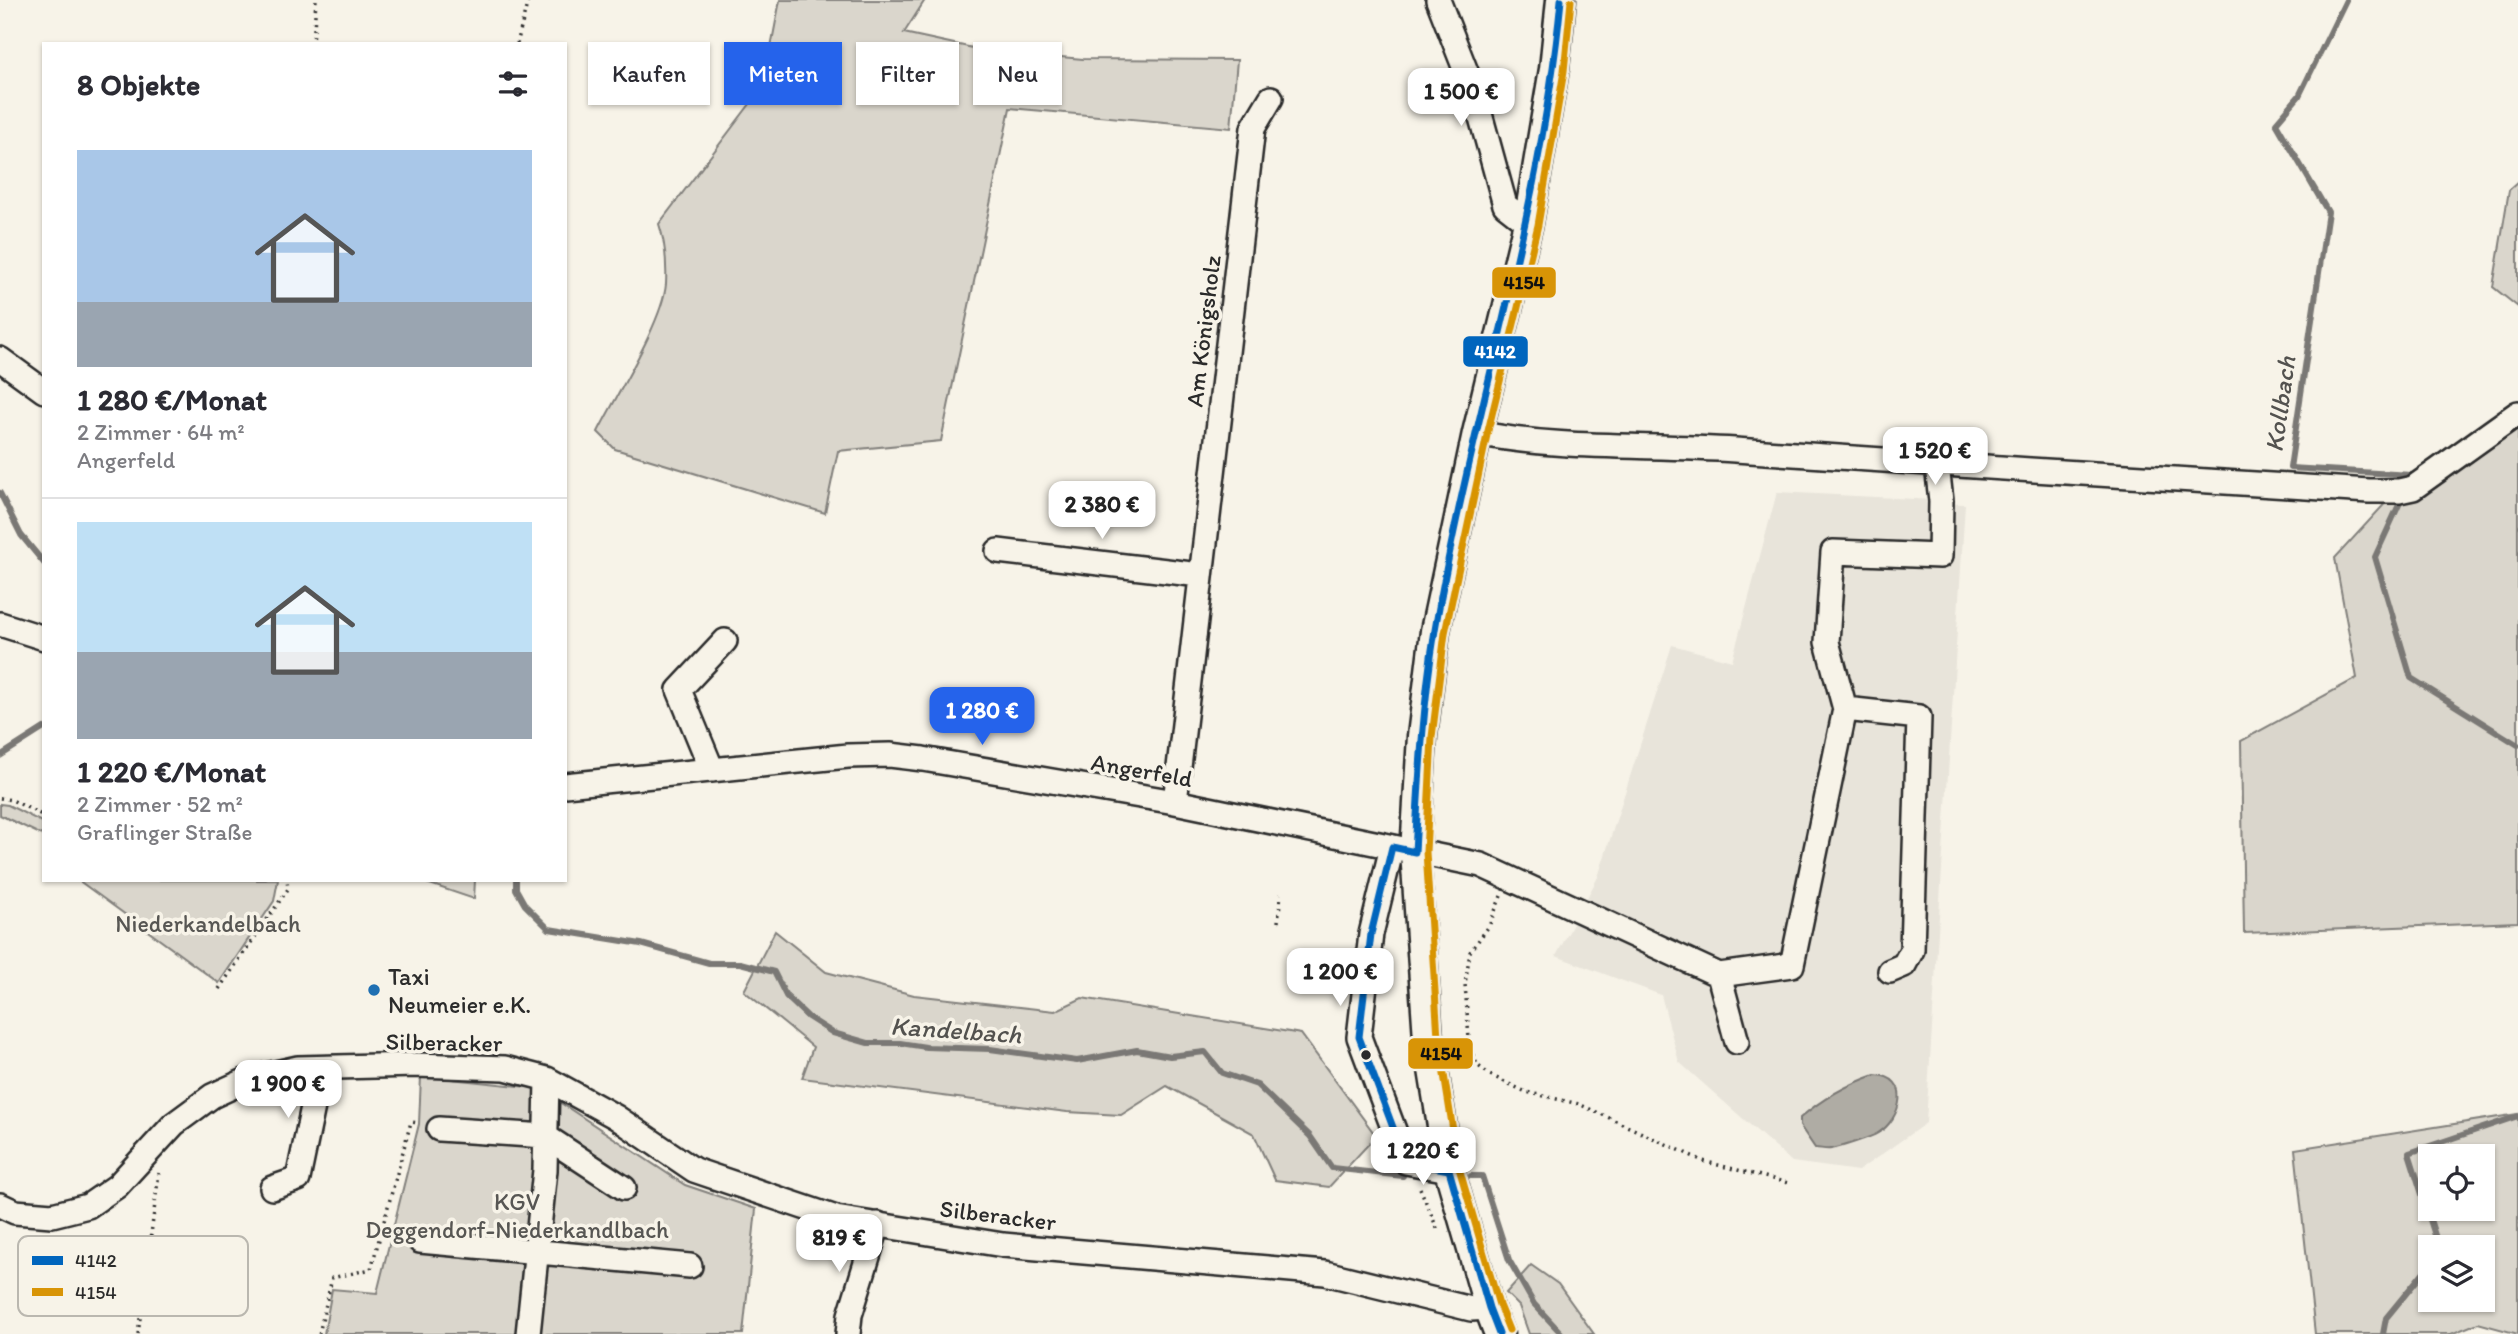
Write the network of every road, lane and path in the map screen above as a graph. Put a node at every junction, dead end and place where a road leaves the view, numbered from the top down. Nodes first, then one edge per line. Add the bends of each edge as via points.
1 (316, 0) edge
2 (528, 0) edge
3 (1438, 0) edge
4 (1561, 0) edge
5 (313, 42) edge
6 (518, 42) edge
7 (1271, 98) dead end
8 (1528, 223) junction
9 (0, 359) edge
10 (42, 390) edge
11 (2518, 413) edge
12 (1477, 433) junction
13 (1937, 465) junction
14 (998, 551) dead end
15 (1200, 575) junction
16 (0, 624) edge
17 (42, 637) edge
18 (725, 641) dead end
19 (1845, 709) junction
20 (712, 770) junction
21 (567, 785) edge
22 (0, 798) edge
23 (1175, 803) junction
24 (42, 815) edge
25 (1404, 849) junction
26 (1508, 878) junction
27 (287, 882) edge
28 (1280, 894) dead end
29 (1278, 922) dead end
30 (1890, 971) dead end
31 (1718, 975) junction
32 (219, 989) dead end
33 (1737, 1042) dead end
34 (321, 1068) junction
35 (547, 1079) junction
36 (439, 1129) joint
37 (545, 1136) junction
38 (151, 1149) junction
39 (1449, 1170) junction
40 (1788, 1183) dead end
41 (272, 1188) dead end
42 (624, 1188) dead end
43 (0, 1205) edge
44 (878, 1224) junction
45 (151, 1236) edge
46 (420, 1241) dead end
47 (536, 1251) junction
48 (690, 1266) dead end
49 (1489, 1308) junction
50 (140, 1316) edge
51 (138, 1334) edge
52 (319, 1334) edge
53 (528, 1334) edge
54 (848, 1334) edge
55 (1499, 1334) edge

1 - 5 path
2 - 6 path
3 - 8 street via 1474,92 1505,205
4 - 8 main road
7 - 15 street, Am Königsholz via 1253,128
8 - 12 main road
9 - 10 street
11 - 13 street via 2406,489 2370,491
12 - 13 street via 1514,441 1700,448
12 - 25 main road via 1435,631
13 - 19 street via 1940,556 1833,552 1827,642
14 - 15 street
15 - 23 street, Am Königsholz
16 - 17 street
18 - 20 street via 679,690
19 - 30 street via 1919,717 1912,950 1904,965
19 - 31 street via 1792,965
20 - 21 street, Angerfeld
20 - 23 street, Angerfeld via 890,755
22 - 24 path
23 - 25 street, Angerfeld
25 - 26 street, Angerfeld via 1480,865
25 - 39 main road
25 - 39 street via 1371,934 1359,1037 1406,1162
26 - 31 street, Angerfeld
26 - 40 path via 1489,926 1470,952 1465,984 1469,1039 1477,1065 1525,1092 1579,1104 1703,1161
27 - 32 path via 288,888
28 - 29 path
31 - 33 street
34 - 35 street, Silberacker via 505,1068
34 - 38 street, Silberacker via 249,1079 212,1096 174,1124
34 - 41 street via 298,1179
35 - 37 street
35 - 44 street, Silberacker via 616,1117 694,1170 836,1217
36 - 37 street
36 - 52 path via 411,1122 371,1269 332,1278
37 - 42 street
37 - 47 street
38 - 43 street, Silberacker via 117,1186 88,1206 52,1215 15,1212
38 - 45 path via 160,1167
39 - 49 main road
44 - 49 street, Silberacker via 1003,1245 1325,1273 1471,1309
44 - 54 street
46 - 47 street
47 - 48 street
47 - 53 street
49 - 55 main road
50 - 51 path

